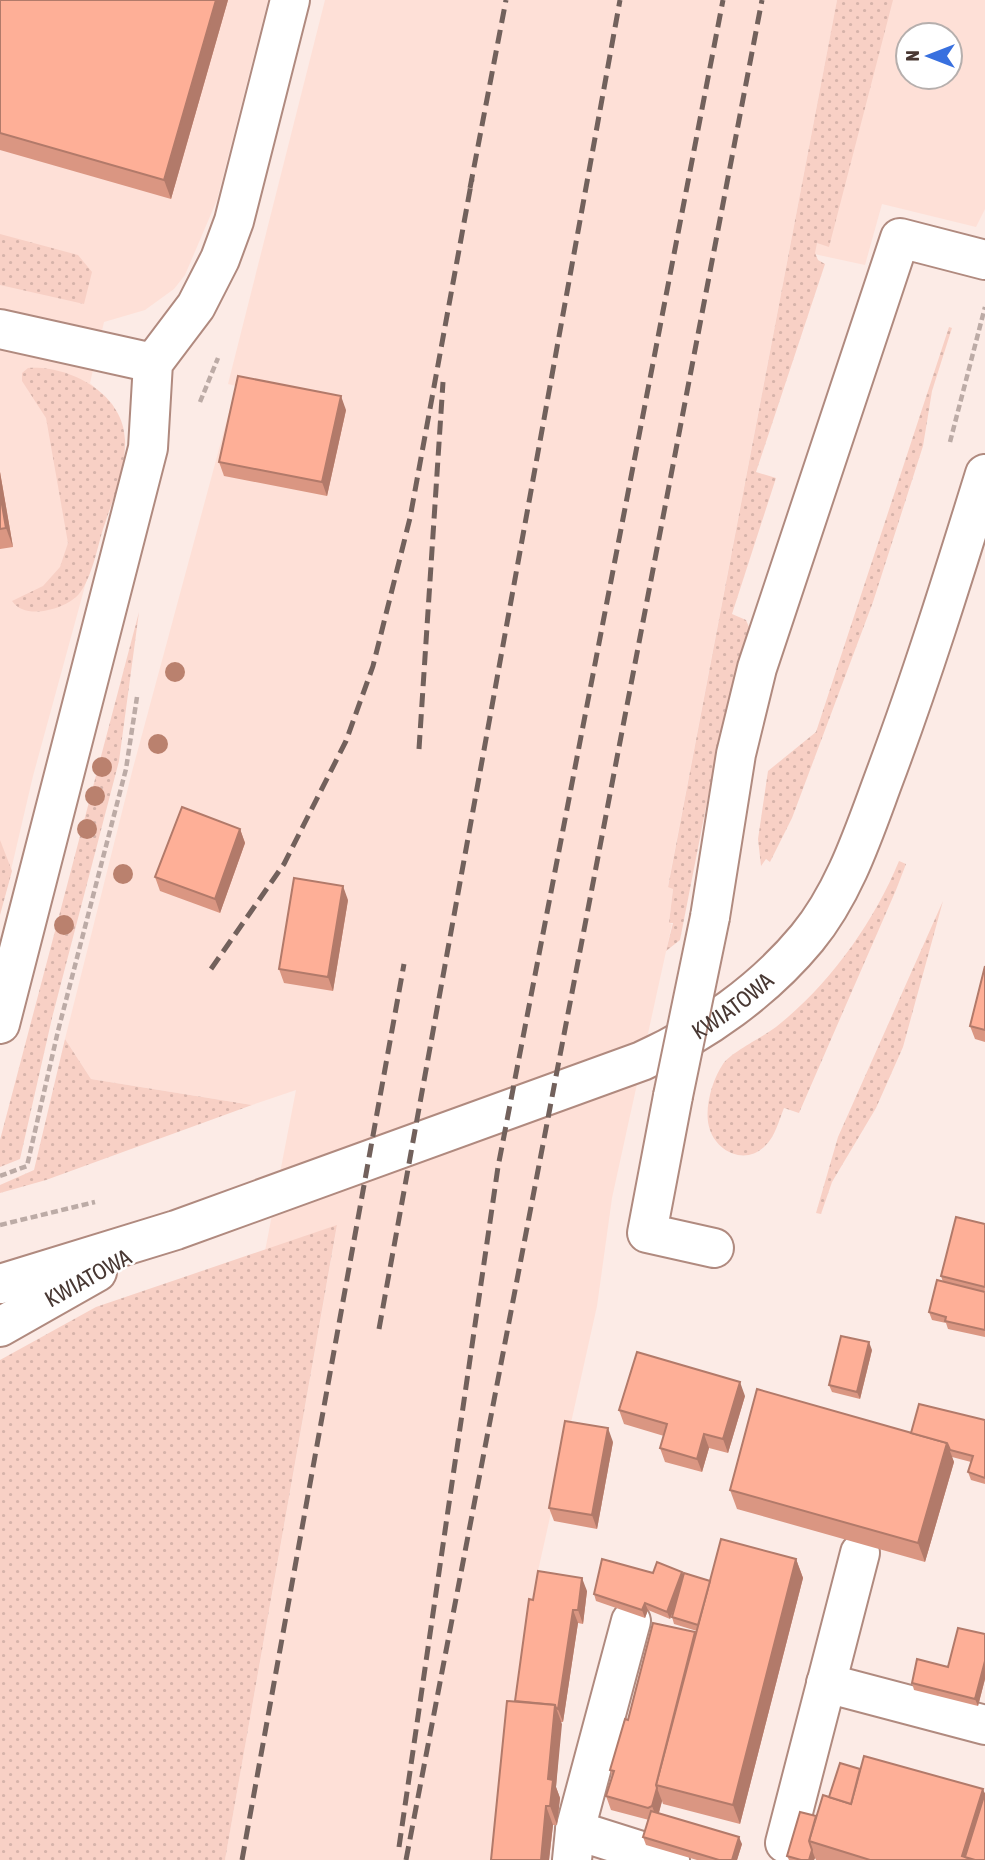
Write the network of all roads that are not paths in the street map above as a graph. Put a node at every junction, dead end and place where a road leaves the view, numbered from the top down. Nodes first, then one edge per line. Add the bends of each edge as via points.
1 (290, 0) edge
2 (985, 260) edge
3 (0, 329) edge
4 (153, 363) junction
5 (985, 474) edge
6 (0, 1024) edge
7 (176, 1230) junction
8 (714, 1248) dead end
9 (0, 1284) edge
10 (0, 1327) edge
11 (860, 1553) edge
12 (631, 1621) edge
13 (826, 1683) junction
14 (985, 1725) edge
15 (785, 1843) dead end
16 (574, 1845) edge
17 (670, 1860) edge

1 - 4 street via 220,259 196,306
2 - 8 street, bridge via 900,238 757,668 736,754 710,917 647,1233
3 - 4 street
4 - 6 street via 148,449
5 - 7 street, KWIATOWA via 922,676 850,868 808,938 738,1004 702,1030 642,1061
7 - 9 street, KWIATOWA
7 - 10 street, KWIATOWA
11 - 13 street
12 - 16 street
13 - 14 street
13 - 15 street
16 - 17 street

